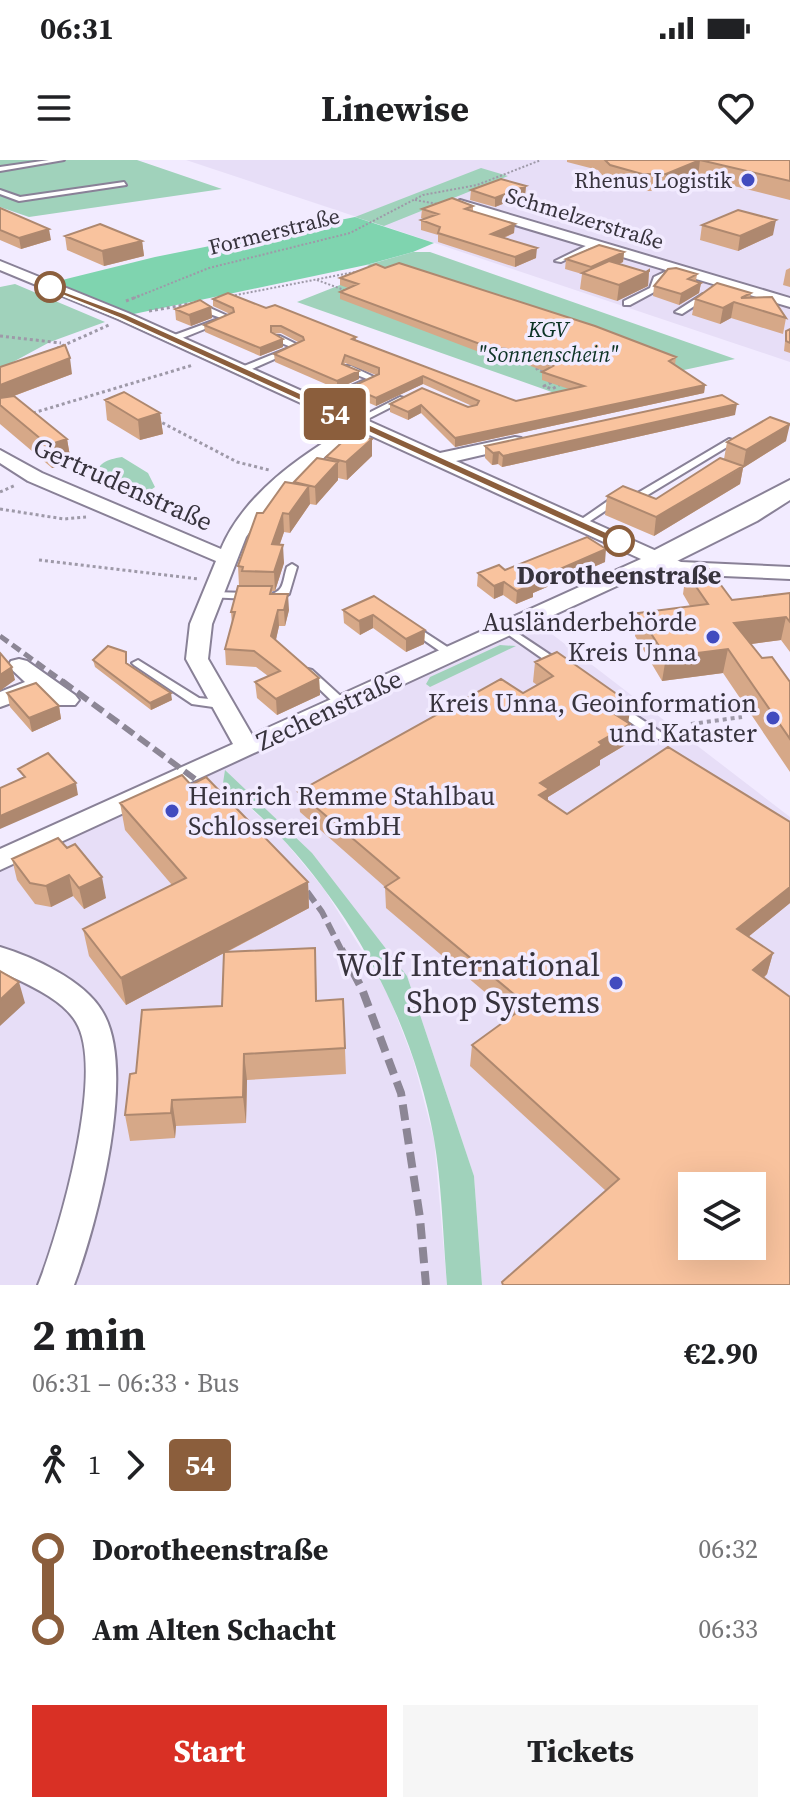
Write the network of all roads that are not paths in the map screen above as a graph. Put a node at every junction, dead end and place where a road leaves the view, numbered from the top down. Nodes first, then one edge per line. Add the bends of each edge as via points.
1 (61, 160) edge
2 (0, 169) edge
3 (124, 184) dead end
4 (0, 192) edge
5 (460, 204) edge
6 (594, 244) junction
7 (559, 261) dead end
8 (0, 265) edge
9 (677, 269) junction
10 (27, 277) junction
11 (720, 282) junction
12 (0, 284) edge
13 (627, 303) dead end
14 (790, 303) edge
15 (207, 310) edge
16 (679, 312) dead end
17 (277, 338) edge
18 (172, 339) junction
19 (348, 368) edge
20 (242, 370) junction
21 (408, 396) edge
22 (315, 405) junction
23 (358, 425) junction
24 (533, 438) edge
25 (729, 442) edge
26 (0, 455) edge
27 (439, 459) junction
28 (790, 488) edge
29 (581, 523) junction
30 (226, 558) junction
31 (657, 560) junction
32 (292, 567) dead end
33 (790, 573) edge
34 (206, 587) junction
35 (403, 620) edge
36 (507, 629) junction
37 (451, 654) junction
38 (138, 663) dead end
39 (299, 665) edge
40 (19, 666) dead end
41 (573, 676) edge
42 (41, 684) junction
43 (0, 700) edge
44 (67, 700) dead end
45 (609, 702) edge
46 (220, 704) junction
47 (342, 704) junction
48 (658, 736) dead end
49 (247, 747) junction
50 (0, 860) edge
51 (0, 958) edge
52 (56, 1285) edge

1 - 2 lane
3 - 4 lane via 19,199
5 - 6 street, Schmelzerstraße
6 - 7 lane
6 - 9 street, Schmelzerstraße
8 - 10 street
9 - 11 street, Schmelzerstraße
9 - 13 lane
10 - 12 street
10 - 18 street
11 - 14 street, Schmelzerstraße
11 - 16 lane via 712,287 716,290
15 - 18 lane via 228,318
17 - 20 lane via 298,347
18 - 20 street
19 - 22 lane via 374,379
20 - 22 street
21 - 23 lane
22 - 23 street
23 - 27 street
23 - 30 street via 259,504
24 - 27 street
25 - 29 lane via 633,500 618,498
26 - 30 street, Gertrudenstraße via 35,477
27 - 29 street
28 - 31 street, Zechenstraße
29 - 31 street
30 - 34 street
31 - 33 street via 677,568
31 - 36 street, Zechenstraße
32 - 34 lane via 279,597
34 - 46 street via 197,659
35 - 37 lane
36 - 37 street, Zechenstraße
36 - 41 lane
37 - 47 street, Zechenstraße
38 - 46 lane via 196,701
39 - 47 lane
40 - 42 street
42 - 43 street
42 - 44 street
45 - 48 lane
46 - 49 street
47 - 49 street, Zechenstraße
49 - 50 street, Zechenstraße
51 - 52 street via 75,1002 91,1017 101,1045 92,1154

